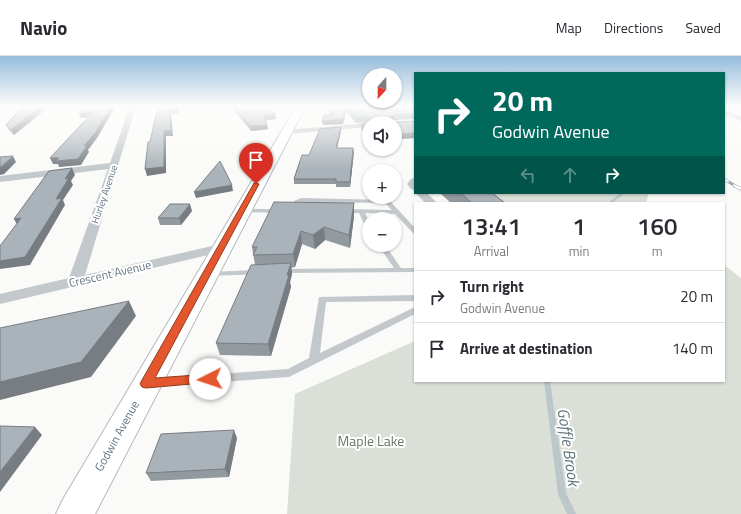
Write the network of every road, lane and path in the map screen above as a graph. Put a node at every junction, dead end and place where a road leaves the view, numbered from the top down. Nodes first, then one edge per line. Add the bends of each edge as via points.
1 (126, 127) edge
2 (289, 127) edge
3 (341, 127) edge
4 (286, 132) junction
5 (114, 165) junction
6 (0, 179) edge
7 (422, 194) edge
8 (430, 202) edge
9 (293, 210) junction
10 (301, 210) edge
11 (338, 210) edge
12 (241, 211) junction
13 (361, 211) joint
14 (397, 212) joint
15 (402, 218) edge
16 (414, 231) edge
17 (221, 248) junction
18 (386, 252) edge
19 (399, 270) junction
20 (414, 270) edge
21 (207, 274) junction
22 (75, 282) junction
23 (414, 298) edge
24 (0, 299) edge
25 (414, 311) edge
26 (314, 361) junction
27 (146, 384) junction
28 (75, 514) edge

1 - 5 street, Hurley Avenue
2 - 4 main road, Godwin Avenue
3 - 4 street
4 - 12 main road, Godwin Avenue
5 - 6 street
5 - 22 street, Hurley Avenue
7 - 8 street
9 - 10 lane
9 - 12 lane
9 - 14 lane via 296,202 302,200 383,200 390,203
11 - 13 lane
12 - 17 main road, Godwin Avenue
13 - 14 lane
15 - 16 lane
17 - 21 main road, Godwin Avenue
17 - 22 street, Crescent Avenue
18 - 19 lane
19 - 20 lane
19 - 21 lane
21 - 27 main road, Godwin Avenue
22 - 24 street, Crescent Avenue
23 - 26 lane via 322,299
25 - 26 lane
26 - 27 lane via 289,373
27 - 28 main road, Godwin Avenue

